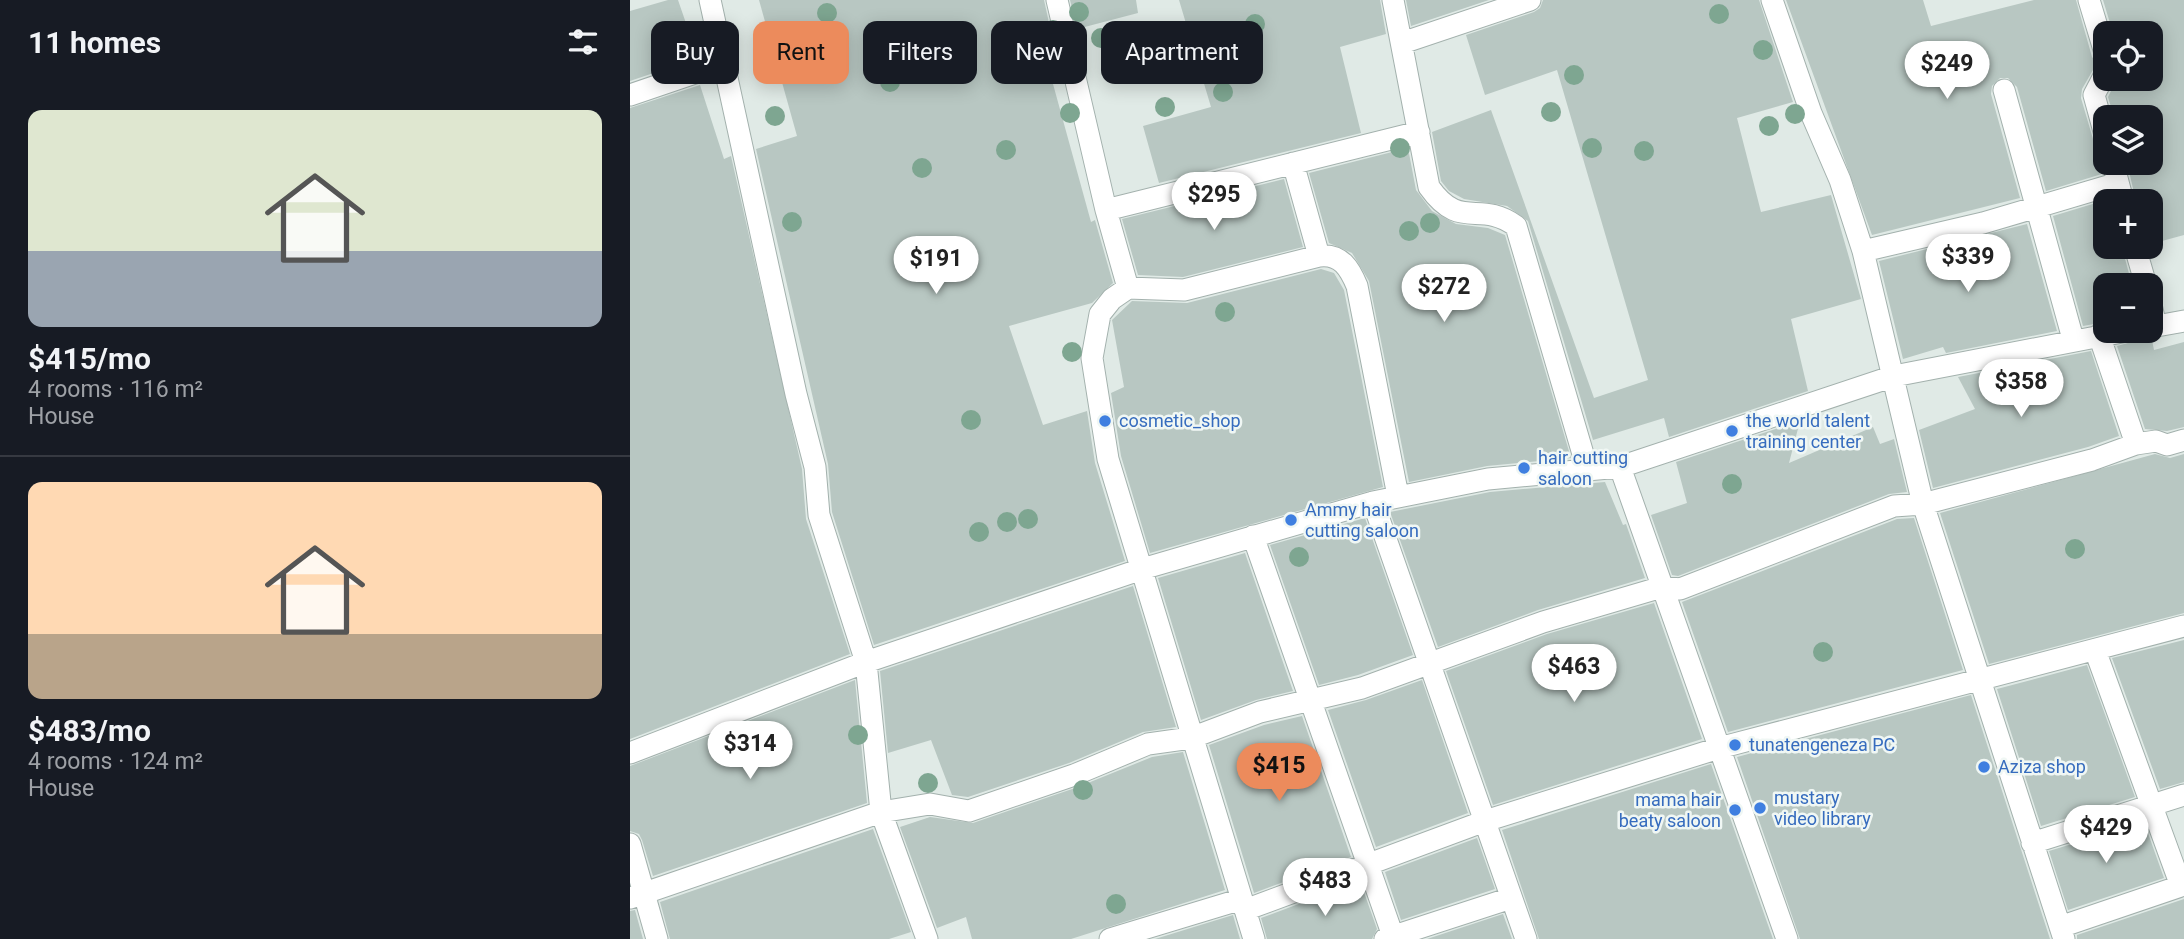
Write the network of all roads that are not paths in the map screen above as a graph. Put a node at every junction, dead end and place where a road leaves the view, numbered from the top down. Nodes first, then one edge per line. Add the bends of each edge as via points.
1 (710, 0) edge
2 (1057, 0) edge
3 (1394, 0) edge
4 (1530, 0) edge
5 (1772, 0) edge
6 (2089, 0) edge
7 (715, 21) edge
8 (2095, 21) edge
9 (1402, 43) junction
10 (662, 84) edge
11 (729, 84) edge
12 (2004, 90) dead end
13 (630, 95) edge
14 (1419, 132) junction
15 (1293, 163) junction
16 (2118, 182) edge
17 (2037, 208) junction
18 (1106, 210) junction
19 (1863, 251) junction
20 (1319, 256) junction
21 (1128, 288) junction
22 (2184, 321) edge
23 (2163, 324) edge
24 (2093, 336) edge
25 (2073, 339) junction
26 (2102, 343) edge
27 (1894, 376) junction
28 (2184, 440) edge
29 (2136, 444) junction
30 (1620, 467) junction
31 (1588, 471) junction
32 (1398, 496) junction
33 (1373, 502) junction
34 (1923, 504) junction
35 (1254, 536) junction
36 (1142, 569) junction
37 (1662, 587) junction
38 (2184, 626) edge
39 (2095, 650) junction
40 (866, 662) junction
41 (1429, 663) junction
42 (1980, 681) junction
43 (1308, 700) junction
44 (1191, 738) junction
45 (1719, 748) junction
46 (630, 753) edge
47 (2184, 795) edge
48 (2152, 805) junction
49 (881, 812) junction
50 (1485, 821) junction
51 (2032, 843) junction
52 (630, 844) edge
53 (1367, 864) junction
54 (2183, 885) edge
55 (637, 896) edge
56 (1511, 898) junction
57 (1243, 904) junction
58 (2062, 933) edge
59 (1391, 938) edge
60 (657, 939) edge
61 (926, 939) edge
62 (1110, 939) edge
63 (1254, 939) edge
64 (1526, 939) edge
65 (1787, 939) edge

1 - 7 street
2 - 18 street
3 - 9 street
4 - 9 street
5 - 19 street
6 - 8 street
9 - 14 street
10 - 13 street
11 - 40 street via 815,467 819,515
12 - 17 street
14 - 15 street
14 - 31 street via 1429,187 1439,202 1454,213 1499,214 1516,226
15 - 18 street
15 - 20 street
16 - 17 street
17 - 19 street
17 - 25 street
18 - 21 street
19 - 27 street
20 - 21 street via 1184,289
20 - 32 street via 1342,261 1357,286
21 - 36 street via 1100,314 1092,358 1108,459
22 - 23 street
24 - 25 street
25 - 27 street
26 - 29 street
27 - 30 street
27 - 34 street
28 - 29 street
29 - 34 street
30 - 31 street
30 - 37 street
31 - 32 street via 1488,479
32 - 33 street
33 - 35 street
33 - 41 street
34 - 37 street via 1894,506 1681,589
34 - 42 street
35 - 36 street
35 - 43 street
36 - 40 street
36 - 44 street
37 - 41 street via 1543,622
37 - 45 street
38 - 39 street
39 - 42 street
39 - 48 street
40 - 46 street
40 - 49 street
41 - 43 street via 1362,688
41 - 50 street
42 - 45 street
42 - 51 street
43 - 44 street
43 - 53 street
44 - 49 street via 1149,744 969,811 930,804
44 - 57 street
45 - 50 street
45 - 65 street
47 - 48 street
48 - 51 street
48 - 54 street
49 - 55 street
49 - 61 street
50 - 53 street
50 - 56 street
51 - 58 street
52 - 55 street
53 - 57 street
53 - 59 street
54 - 58 street
55 - 60 street
56 - 59 street
56 - 64 street
57 - 62 street
57 - 63 street

